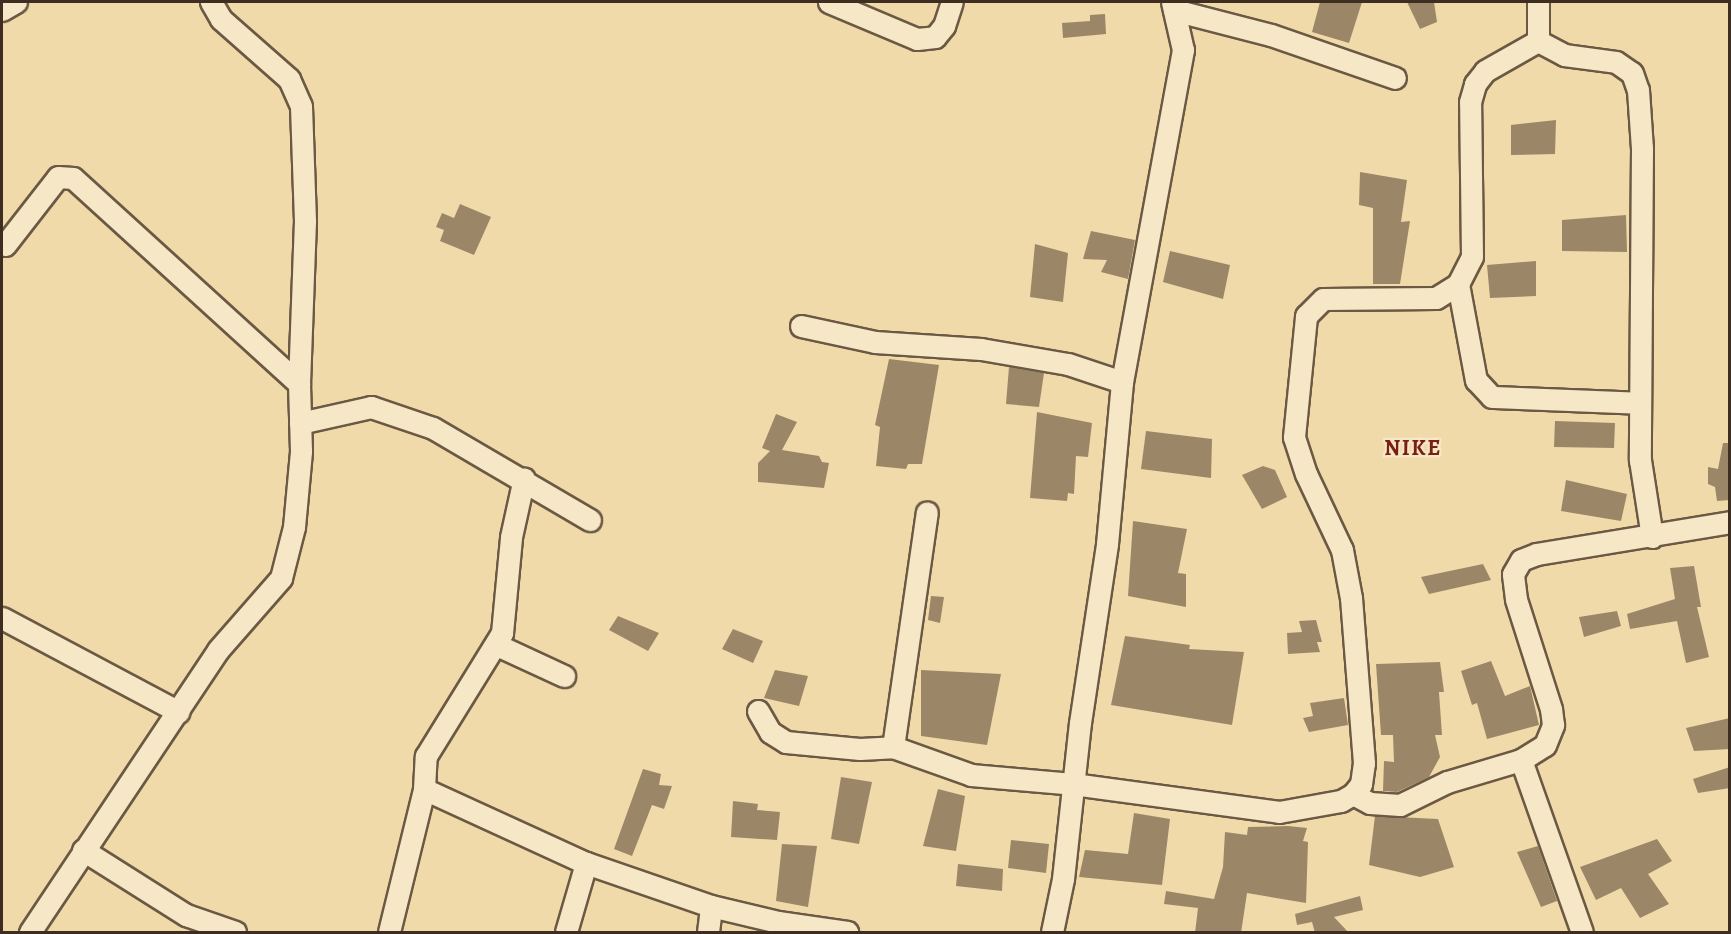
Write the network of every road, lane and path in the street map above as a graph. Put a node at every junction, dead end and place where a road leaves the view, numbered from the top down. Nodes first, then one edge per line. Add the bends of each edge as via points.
1 (16, 2) edge
2 (210, 2) edge
3 (829, 2) edge
4 (952, 2) edge
5 (1538, 2) edge
6 (1173, 6) edge
7 (2, 10) edge
8 (1538, 41) junction
9 (1395, 78) dead end
10 (5, 245) dead end
11 (1458, 284) junction
12 (801, 326) dead end
13 (1122, 382) junction
14 (298, 384) junction
15 (1640, 403) junction
16 (300, 423) junction
17 (524, 478) junction
18 (927, 512) dead end
19 (590, 520) dead end
20 (1730, 522) edge
21 (1652, 537) junction
22 (2, 618) edge
23 (497, 645) junction
24 (564, 675) dead end
25 (758, 711) dead end
26 (178, 712) junction
27 (893, 747) junction
28 (1521, 760) junction
29 (1073, 784) junction
30 (424, 789) junction
31 (1353, 794) junction
32 (83, 850) junction
33 (586, 863) junction
34 (711, 906) junction
35 (30, 933) edge
36 (235, 933) edge
37 (389, 933) edge
38 (567, 933) edge
39 (708, 933) edge
40 (847, 933) edge
41 (1052, 933) edge
42 (1582, 933) edge

1 - 7 street
2 - 14 street via 221,18 290,79 301,106 305,221
3 - 4 street via 917,39 934,37 944,26
5 - 8 street
6 - 9 street
6 - 13 street via 1183,50
8 - 11 street via 1485,71 1475,84 1470,102 1472,257
8 - 15 street via 1564,55 1616,62 1632,73 1638,90
10 - 14 street via 58,177 72,178
11 - 15 street via 1476,380 1492,397
11 - 31 street via 1436,298 1323,299 1306,316 1294,437 1306,474 1342,550 1351,598 1364,763 1361,784
12 - 13 street via 875,342 981,350 1068,364
13 - 29 street via 1111,512
14 - 16 street
15 - 21 street via 1640,460
16 - 17 street via 371,407 433,428
16 - 26 street via 294,527 280,578 218,650
17 - 19 street
17 - 23 street via 511,537 502,633
18 - 27 street
20 - 21 street
21 - 28 street via 1537,554 1521,560 1513,574 1516,598 1544,682 1553,726 1545,745
22 - 26 street
23 - 24 street
23 - 30 street via 426,756
25 - 27 street via 770,732 786,742 860,750
26 - 32 street
27 - 29 street via 972,775
28 - 31 street via 1447,782 1400,805 1370,803
28 - 42 street
29 - 31 street via 1278,812 1341,801
29 - 41 street via 1063,879
30 - 33 street
30 - 37 street
32 - 35 street
32 - 36 street via 186,915
33 - 34 street
33 - 38 street
34 - 39 street
34 - 40 street

